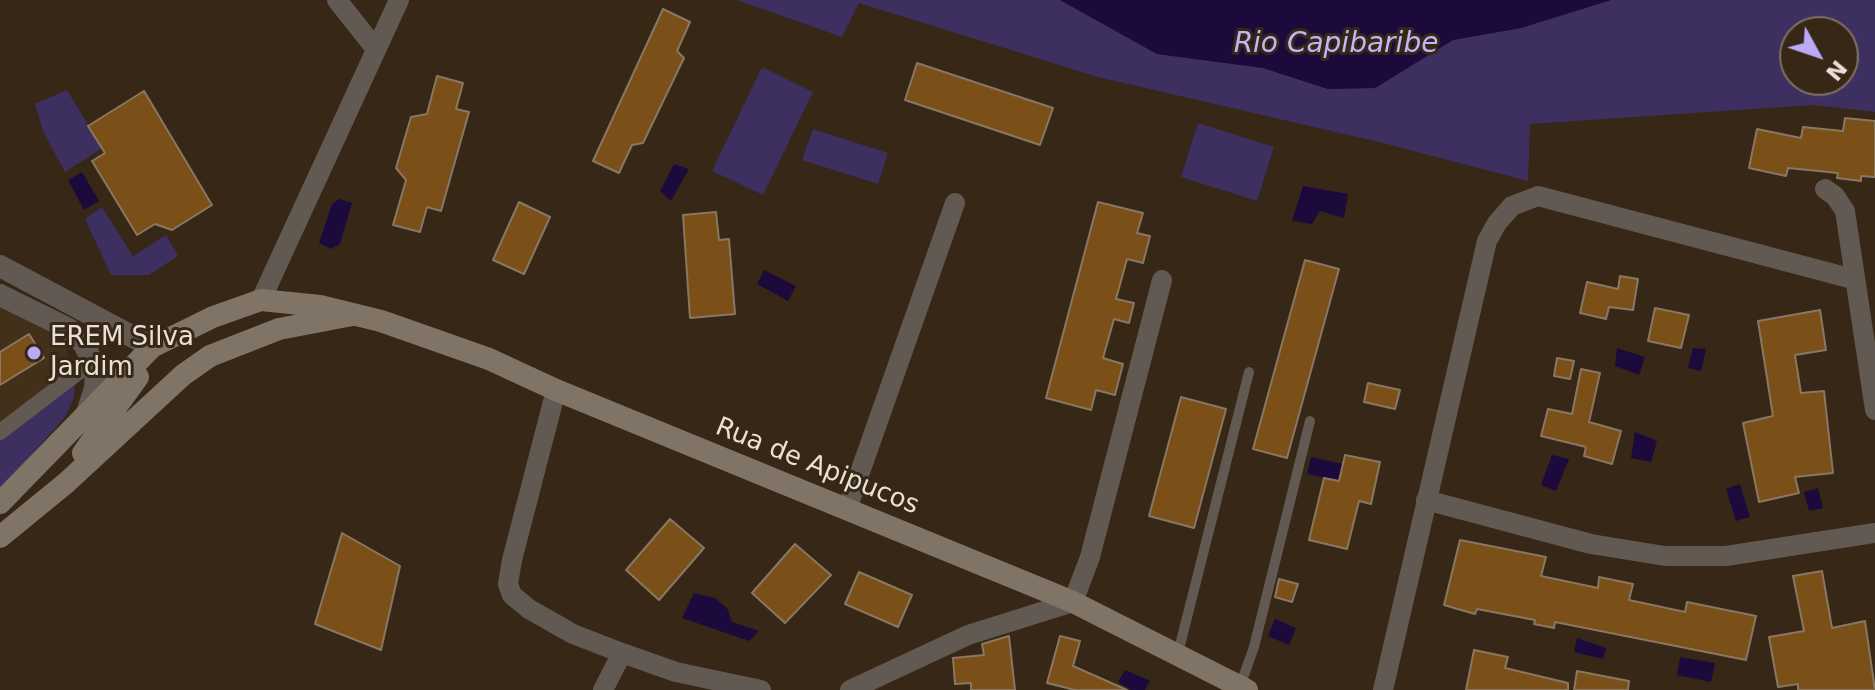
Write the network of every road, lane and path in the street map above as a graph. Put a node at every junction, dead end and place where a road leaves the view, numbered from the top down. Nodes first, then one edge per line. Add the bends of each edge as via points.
1 (337, 0) edge
2 (399, 0) edge
3 (375, 48) junction
4 (1825, 189) dead end
5 (955, 203) dead end
6 (0, 266) edge
7 (1853, 279) junction
8 (1162, 280) dead end
9 (0, 295) edge
10 (261, 300) junction
11 (357, 313) junction
12 (152, 347) junction
13 (93, 361) junction
14 (1249, 372) dead end
15 (556, 390) junction
16 (1875, 410) edge
17 (86, 417) junction
18 (1310, 421) dead end
19 (0, 432) edge
20 (66, 483) junction
21 (1426, 500) junction
22 (0, 503) edge
23 (847, 509) junction
24 (1875, 533) edge
25 (0, 537) edge
26 (1073, 602) junction
27 (622, 653) junction
28 (1177, 657) junction
29 (1244, 688) edge
30 (603, 690) edge
31 (761, 690) edge
32 (850, 690) edge
33 (1383, 690) edge

1 - 3 street
2 - 3 street
3 - 10 street
4 - 7 street via 1845,211
5 - 23 street
6 - 12 street
7 - 16 street
7 - 21 street via 1538,196 1512,206 1487,241
8 - 26 street via 1090,557
9 - 13 street via 69,329
10 - 11 main road, Rua de Apipucos
10 - 12 main road
11 - 15 main road, Rua de Apipucos via 489,359
11 - 20 main road via 279,329 210,356
12 - 17 main road
12 - 20 main road via 142,372 72,466
13 - 17 street via 95,388
13 - 19 street
14 - 28 lane
15 - 23 main road, Rua de Apipucos
15 - 27 street via 508,584 512,595 529,609
17 - 22 main road
18 - 29 lane
20 - 25 main road
21 - 24 street via 1591,544 1665,556 1726,556
21 - 33 street
23 - 26 main road, Rua de Apipucos
26 - 28 main road, Rua de Apipucos
26 - 32 street via 968,635
27 - 30 street
27 - 31 street via 676,672
28 - 29 main road, Rua de Apipucos

